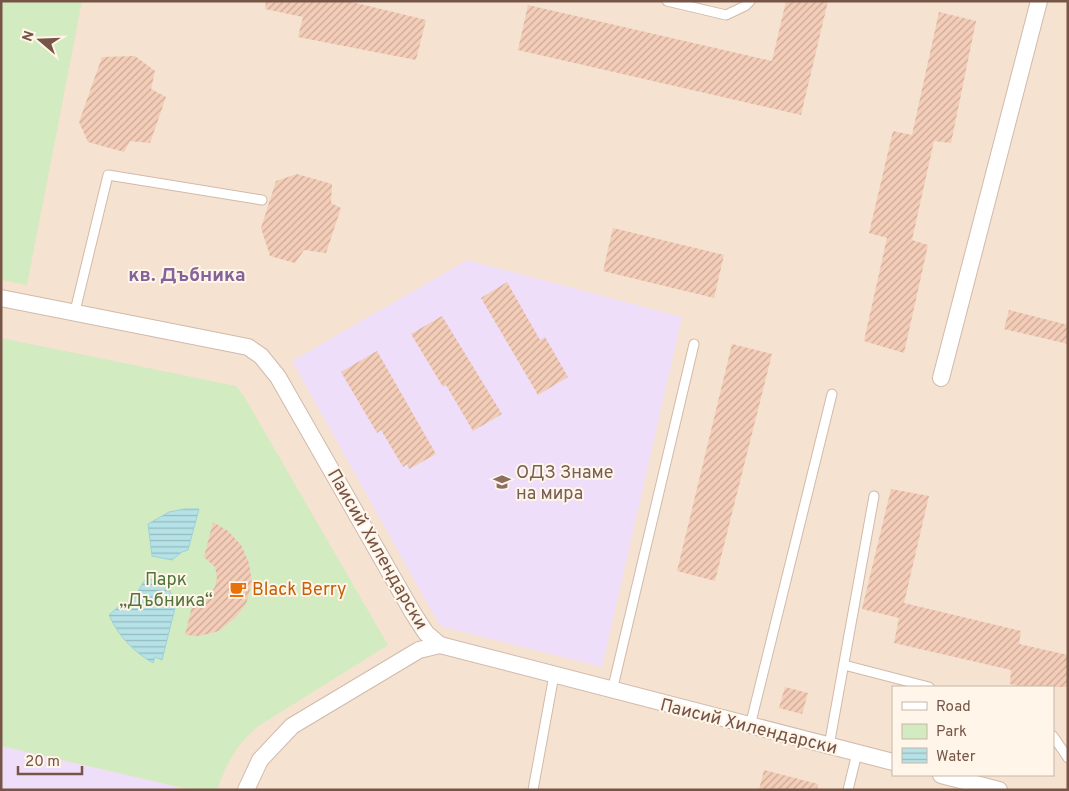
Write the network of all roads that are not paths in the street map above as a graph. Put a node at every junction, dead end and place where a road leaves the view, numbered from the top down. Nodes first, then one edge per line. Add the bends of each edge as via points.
1 (666, 1) edge
2 (750, 1) edge
3 (1039, 1) edge
4 (262, 200) dead end
5 (1, 298) edge
6 (75, 311) junction
7 (694, 344) dead end
8 (941, 378) dead end
9 (832, 394) dead end
10 (874, 496) dead end
11 (440, 645) junction
12 (844, 665) junction
13 (554, 675) junction
14 (925, 686) edge
15 (612, 691) junction
16 (750, 726) junction
17 (1054, 737) edge
18 (829, 746) junction
19 (857, 753) junction
20 (1068, 758) edge
21 (892, 762) edge
22 (945, 776) edge
23 (246, 790) edge
24 (533, 790) edge
25 (848, 790) edge
26 (999, 790) edge

1 - 2 lane via 726,15
3 - 8 street
4 - 6 lane via 108,175
5 - 6 street, Паисий Хилендарски
6 - 11 street, Паисий Хилендарски via 248,347 262,356 278,377 413,613 426,633
7 - 15 lane
9 - 16 lane
10 - 12 lane
11 - 13 street, Паисий Хилендарски
11 - 23 street via 419,650 292,726 260,760
12 - 14 lane
12 - 18 lane
13 - 15 street, Паисий Хилендарски
13 - 24 lane
15 - 16 street, Паисий Хилендарски
16 - 18 street, Паисий Хилендарски
17 - 20 lane
18 - 19 street, Паисий Хилендарски
19 - 21 street, Паисий Хилендарски
19 - 25 lane
22 - 26 street

